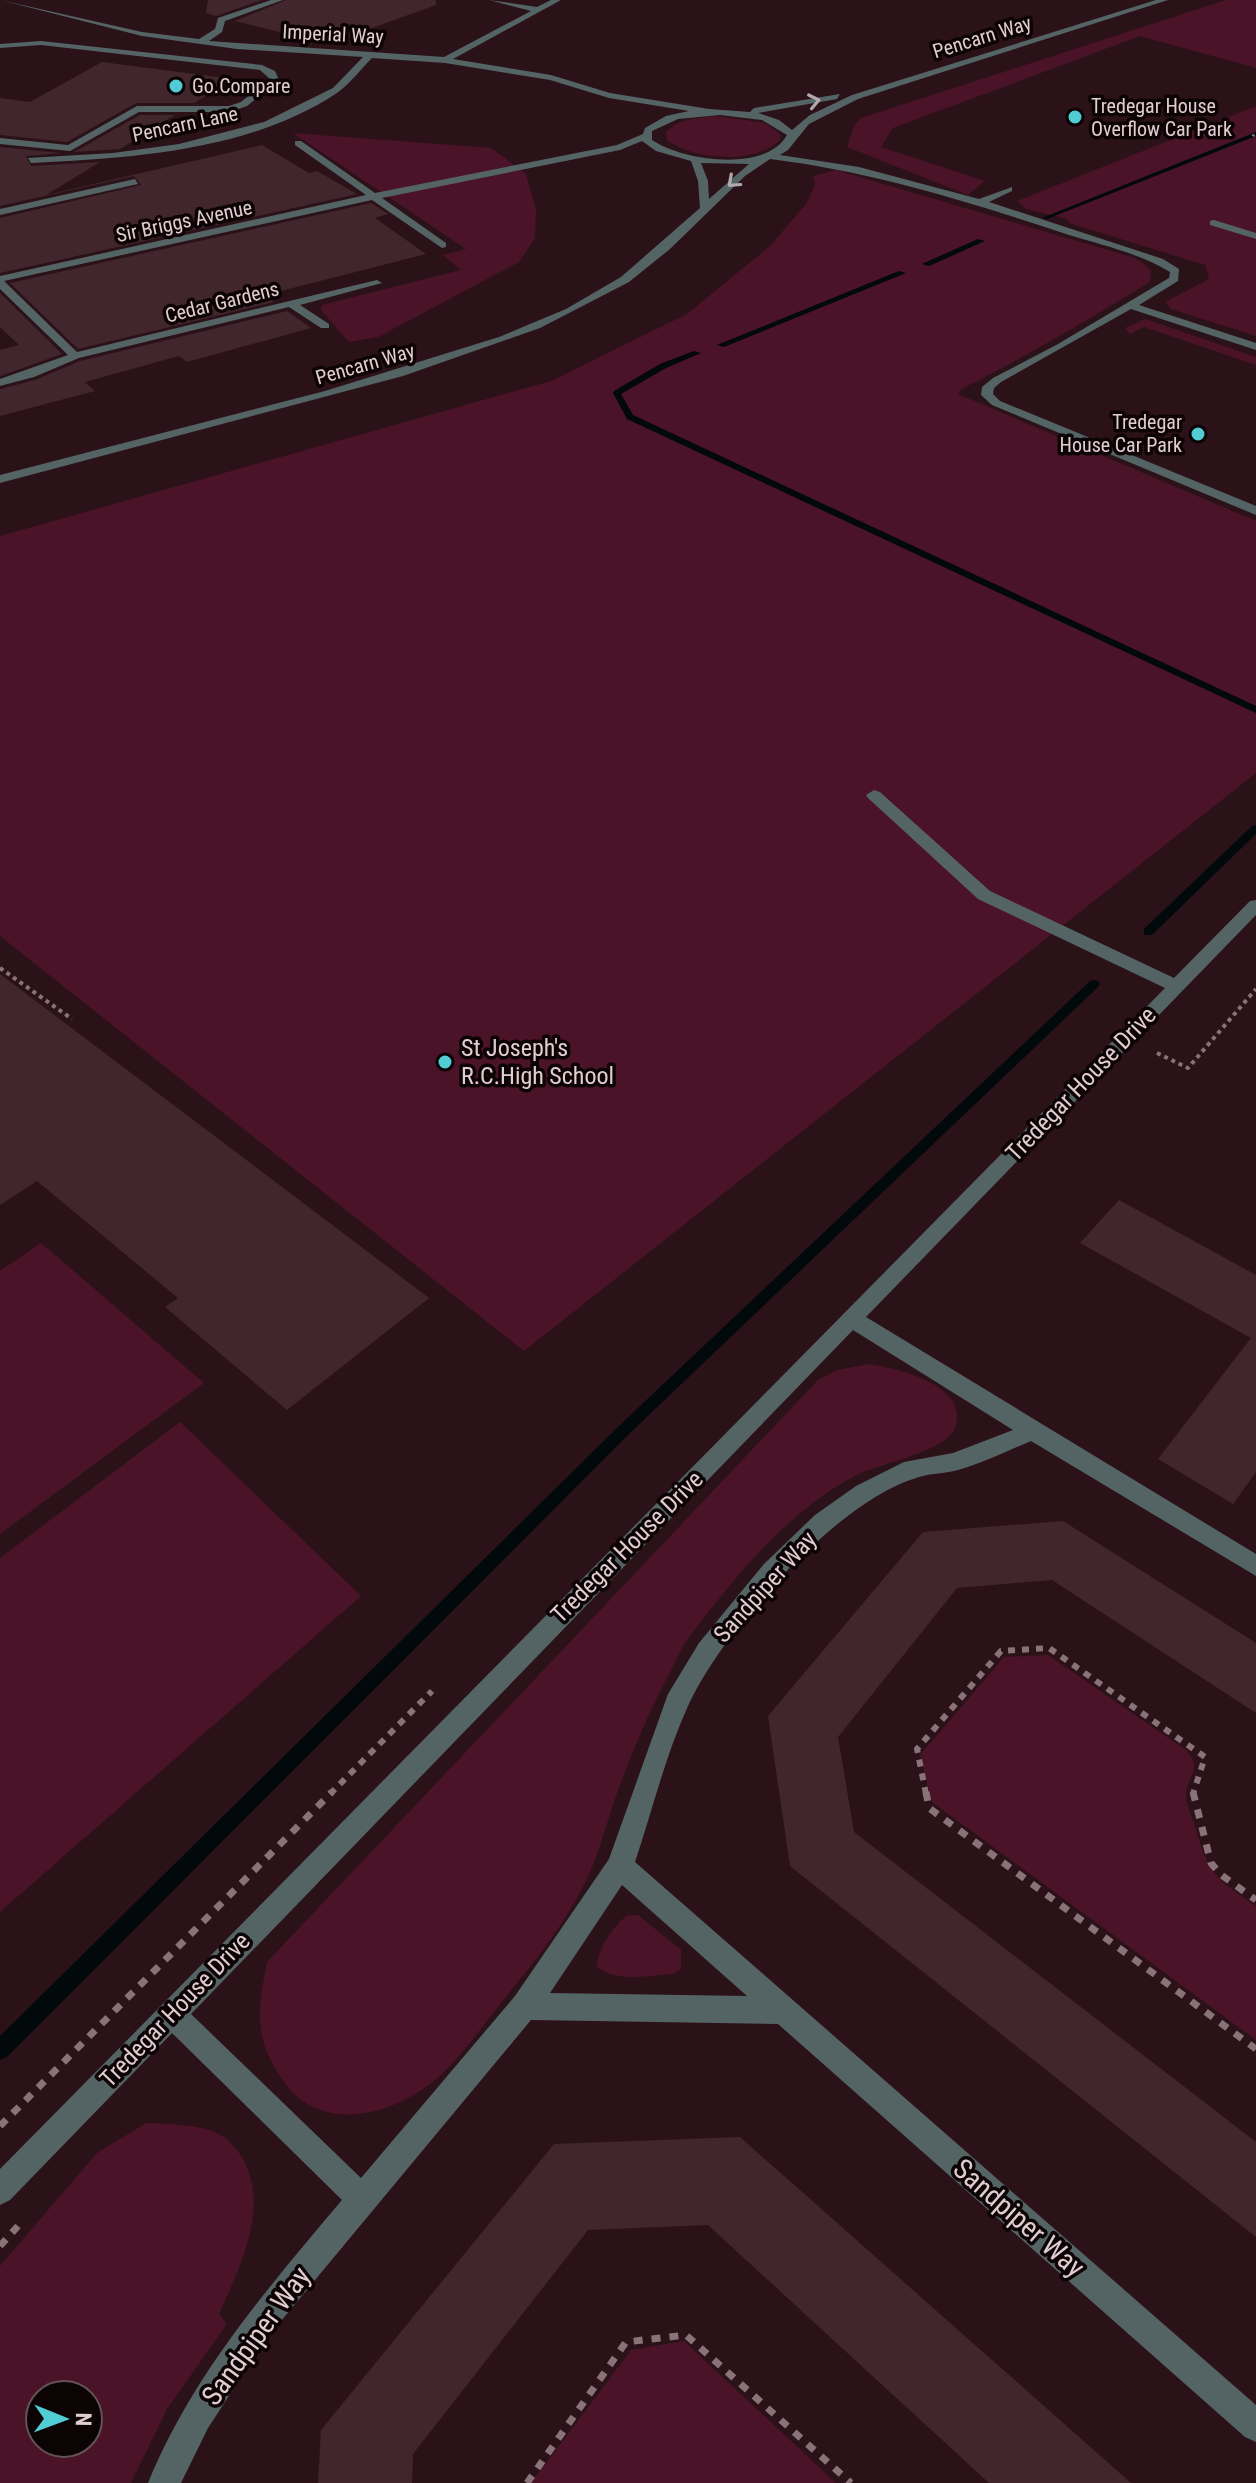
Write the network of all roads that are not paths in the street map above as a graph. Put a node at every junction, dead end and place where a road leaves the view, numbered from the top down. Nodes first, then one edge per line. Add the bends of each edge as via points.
1 (0, 0) edge
2 (34, 0) edge
3 (279, 0) edge
4 (493, 0) edge
5 (557, 0) edge
6 (1164, 0) edge
7 (538, 10) junction
8 (53, 12) junction
9 (102, 25) junction
10 (88, 29) dead end
11 (73, 34) dead end
12 (201, 42) junction
13 (41, 43) junction
14 (0, 46) edge
15 (371, 54) junction
16 (445, 60) junction
17 (903, 80) junction
18 (609, 95) junction
19 (629, 107) dead end
20 (709, 112) junction
21 (737, 113) junction
22 (646, 130) junction
23 (791, 139) junction
24 (0, 141) edge
25 (298, 143) dead end
26 (584, 155) junction
27 (669, 155) junction
28 (766, 157) junction
29 (31, 160) dead end
30 (695, 160) junction
31 (871, 173) junction
32 (135, 182) dead end
33 (1009, 189) dead end
34 (76, 195) junction
35 (376, 196) junction
36 (85, 203) dead end
37 (977, 204) junction
38 (705, 209) junction
39 (0, 212) edge
40 (1214, 223) dead end
41 (1256, 236) edge
42 (442, 245) dead end
43 (377, 283) dead end
44 (2, 286) edge
45 (291, 304) junction
46 (1132, 306) junction
47 (325, 326) dead end
48 (1256, 347) edge
49 (75, 356) junction
50 (0, 383) edge
51 (0, 479) edge
52 (1256, 511) edge
53 (874, 795) dead end
54 (1256, 905) edge
55 (1176, 986) junction
56 (852, 1319) junction
57 (1033, 1431) junction
58 (1256, 1566) edge
59 (620, 1866) junction
60 (525, 2006) junction
61 (782, 2010) junction
62 (172, 2014) junction
63 (0, 2190) edge
64 (362, 2199) junction
65 (1256, 2426) edge
66 (164, 2483) edge

1 - 8 street, Imperial Way
2 - 8 street, Imperial Way
3 - 12 street via 224,18 219,30
4 - 7 street
5 - 7 street
6 - 17 street, Pencarn Way
7 - 16 street
8 - 9 street, Imperial Way
9 - 10 street
9 - 12 street, Imperial Way
11 - 13 street
12 - 15 street, Imperial Way
13 - 14 street
13 - 24 street via 255,66 268,70 275,80 230,109 137,109 70,148
15 - 16 street, Imperial Way
15 - 29 street, Pencarn Lane via 336,90 267,124 179,147
16 - 18 street, Imperial Way via 551,78
21 -> 17 street, Pencarn Way
17 - 23 street, Pencarn Way via 812,117
18 - 19 street, Imperial Way
18 - 20 street, Imperial Way
20 - 21 street
20 - 22 street, Sir Briggs Avenue via 670,117
21 - 23 street via 775,121
22 - 26 street, Sir Briggs Avenue via 620,147
22 - 27 street via 650,145
23 - 28 street, Pencarn Way
23 - 31 street
25 - 35 street
26 - 27 street, Sir Briggs Avenue
26 - 35 street, Sir Briggs Avenue
27 - 30 street, Sir Briggs Avenue
28 - 30 street, Sir Briggs Avenue
28 - 31 street
28 -> 38 street, Pencarn Way
30 - 38 street
31 - 37 street
32 - 34 street
33 - 37 street
34 - 36 street
34 - 39 street
35 - 42 street
35 - 44 street, Sir Briggs Avenue
37 - 46 street via 1124,249 1175,271 1174,279
38 - 51 street, Pencarn Way via 655,260 604,293 503,340 371,381
40 - 41 street
43 - 45 street, Cedar Gardens
44 - 49 street
45 - 47 street
45 - 49 street, Cedar Gardens
46 - 48 street
46 - 52 street via 997,380 987,395
49 - 50 street, Cedar Gardens
53 - 55 street via 984,895
54 - 55 street, Tredegar House Drive
55 - 56 street, Tredegar House Drive
56 - 57 street
56 - 62 street, Tredegar House Drive
57 - 58 street
57 - 59 street, Sandpiper Way via 955,1462 912,1469 864,1493 823,1522 772,1571 707,1651 677,1702
59 - 60 street, Sandpiper Way
59 - 61 street, Sandpiper Way
60 - 61 street
60 - 64 street, Sandpiper Way
61 - 65 street, Sandpiper Way
62 - 63 street, Tredegar House Drive
62 - 64 street
64 - 66 street, Sandpiper Way via 255,2328 197,2417

